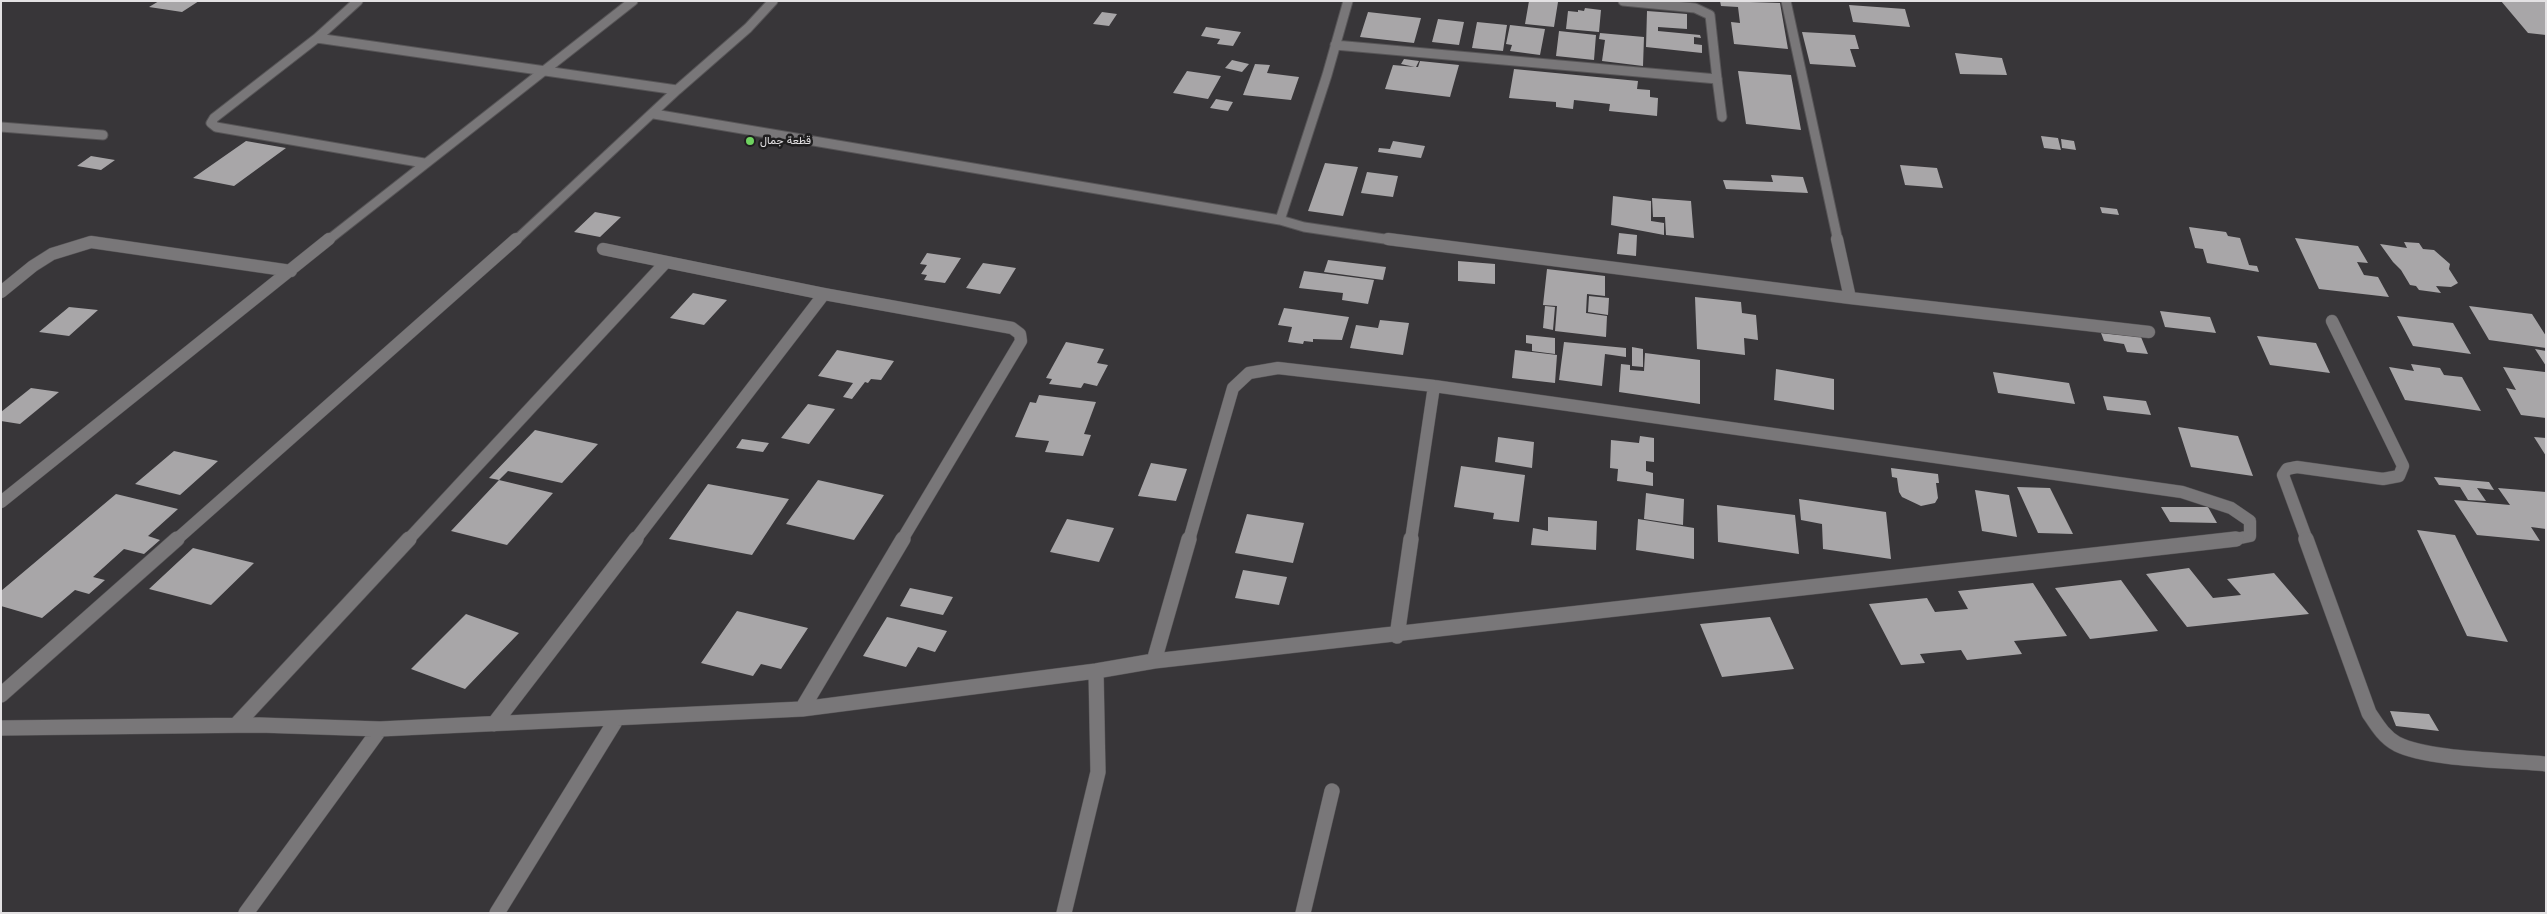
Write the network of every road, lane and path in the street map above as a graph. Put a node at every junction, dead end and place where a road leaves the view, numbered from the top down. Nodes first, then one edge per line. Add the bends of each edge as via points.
1 (358, 1) edge
2 (633, 1) edge
3 (773, 1) edge
4 (1348, 1) edge
5 (1622, 1) edge
6 (1786, 1) edge
7 (317, 38) junction
8 (1335, 45) junction
9 (542, 72) junction
10 (1717, 79) junction
11 (677, 90) junction
12 (654, 114) junction
13 (1722, 116) dead end
14 (1, 127) edge
15 (103, 135) dead end
16 (424, 163) junction
17 (1280, 220) junction
18 (603, 249) dead end
19 (666, 262) junction
20 (291, 271) junction
21 (1, 292) edge
22 (824, 294) junction
23 (1850, 298) junction
24 (2332, 321) dead end
25 (2149, 332) dead end
26 (1434, 386) junction
27 (1, 502) edge
28 (1397, 636) junction
29 (1154, 661) junction
30 (1096, 671) junction
31 (1, 695) edge
32 (802, 710) junction
33 (616, 720) junction
34 (494, 724) junction
35 (236, 725) junction
36 (1, 728) edge
37 (380, 729) junction
38 (2546, 764) edge
39 (1332, 790) dead end
40 (246, 913) edge
41 (497, 913) edge
42 (1064, 913) edge
43 (1303, 913) edge

1 - 7 street
2 - 9 street
3 - 11 street via 748,28
4 - 8 street
5 - 10 street via 1694,8 1710,15
6 - 23 street
7 - 9 street
7 - 16 street via 211,123 216,127
8 - 10 street
8 - 17 street
9 - 11 street
9 - 16 street
10 - 13 street
11 - 12 street
12 - 17 street
12 - 31 street via 538,222
14 - 15 street
16 - 20 street
17 - 23 street via 1362,236
18 - 19 street
19 - 22 street
19 - 35 street
20 - 21 street via 91,242 65,246 44,257
20 - 27 street
22 - 32 street via 1012,328 1020,334 1021,340
22 - 34 street
23 - 25 street
24 - 38 street via 2403,466 2399,476 2383,479 2297,467 2287,469 2283,474 2369,714 2381,732 2397,744 2429,753
26 - 28 street
26 - 28 street via 2182,492 2231,508 2250,521 2250,536
26 - 29 street via 1278,368 1249,373 1233,388
28 - 29 street
29 - 30 street
30 - 32 street
30 - 42 street via 1098,772
32 - 33 street
33 - 34 street
33 - 41 street
34 - 37 street
35 - 36 street
35 - 37 street
37 - 40 street
39 - 43 street

